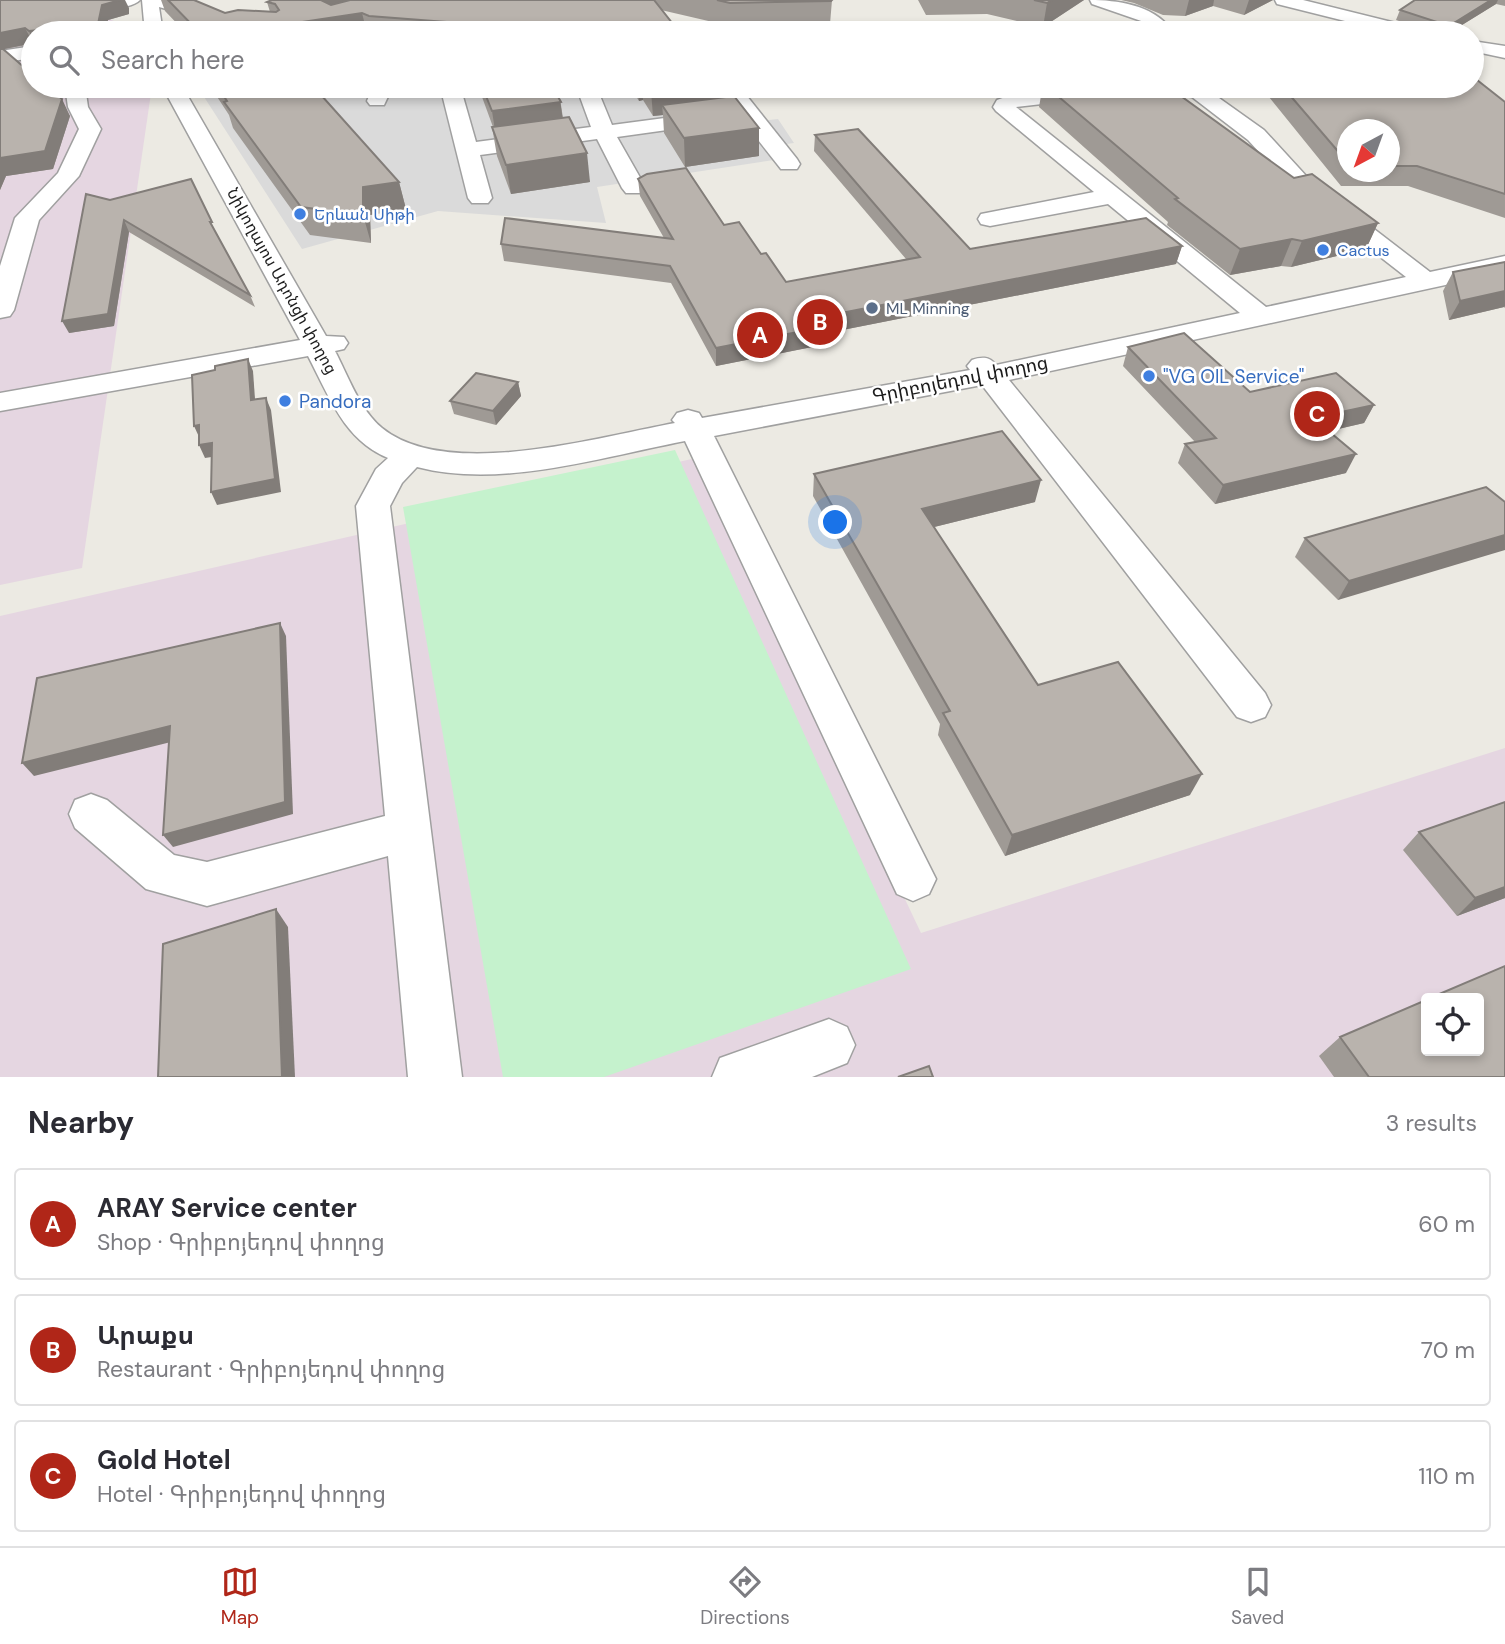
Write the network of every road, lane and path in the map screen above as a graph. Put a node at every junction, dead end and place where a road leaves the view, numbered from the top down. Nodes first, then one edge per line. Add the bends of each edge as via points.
1 (79, 0) edge
2 (132, 0) edge
3 (141, 0) edge
4 (149, 0) edge
5 (155, 0) edge
6 (1098, 0) edge
7 (1283, 0) edge
8 (253, 5) dead end
9 (225, 19) junction
10 (143, 21) edge
11 (152, 21) edge
12 (232, 21) edge
13 (1155, 21) edge
14 (1367, 21) edge
15 (1484, 51) edge
16 (21, 54) edge
17 (1505, 54) edge
18 (0, 57) edge
19 (77, 98) edge
20 (179, 98) edge
21 (192, 98) edge
22 (453, 98) edge
23 (591, 98) edge
24 (737, 98) edge
25 (1053, 98) edge
26 (1206, 98) edge
27 (747, 113) junction
28 (604, 132) junction
29 (467, 150) junction
30 (789, 164) dead end
31 (634, 188) dead end
32 (1111, 196) junction
33 (480, 198) dead end
34 (990, 219) dead end
35 (1505, 256) edge
36 (279, 259) junction
37 (1505, 264) edge
38 (1417, 273) junction
39 (0, 310) edge
40 (1255, 310) junction
41 (327, 345) junction
42 (986, 370) junction
43 (0, 402) edge
44 (691, 424) junction
45 (416, 450) junction
46 (1251, 705) dead end
47 (91, 814) dead end
48 (408, 830) junction
49 (913, 879) dead end
50 (830, 1045) dead end
51 (435, 1077) edge
52 (740, 1077) edge

1 - 2 street via 92,4
3 - 10 street
4 - 11 street
5 - 9 street
6 - 13 street
7 - 14 street
8 - 9 street
9 - 12 street
15 - 17 street
16 - 18 street
19 - 39 street via 90,129 68,176 27,218
20 - 36 street, Նիկողայոս Ադոնցի փողոց
21 - 36 street, Նիկողայոս Ադոնցի փողոց
22 - 29 street
23 - 28 street
24 - 27 street
25 - 32 street via 1003,107
26 - 38 street via 1256,135 1301,184
27 - 28 street
27 - 30 street
28 - 29 street
28 - 31 street
29 - 33 street
32 - 34 street
32 - 40 street
35 - 38 street, Գրիբոյեդով փողոց
36 - 41 street, Նիկողայոս Ադոնցի փողոց
37 - 42 street, Գրիբոյեդով փողոց
38 - 40 street, Գրիբոյեդով փողոց
40 - 42 street, Գրիբոյեդով փողոց
41 - 43 street
41 - 45 street, Նիկողայոս Ադոնցի փողոց via 364,431 382,443
42 - 44 street, Գրիբոյեդով փողոց
42 - 46 street
44 - 45 street, Գրիբոյեդով փողոց via 505,465 452,463
44 - 49 street
45 - 48 street via 388,477 373,506
47 - 48 street via 162,874 207,884
48 - 51 street
50 - 52 street

